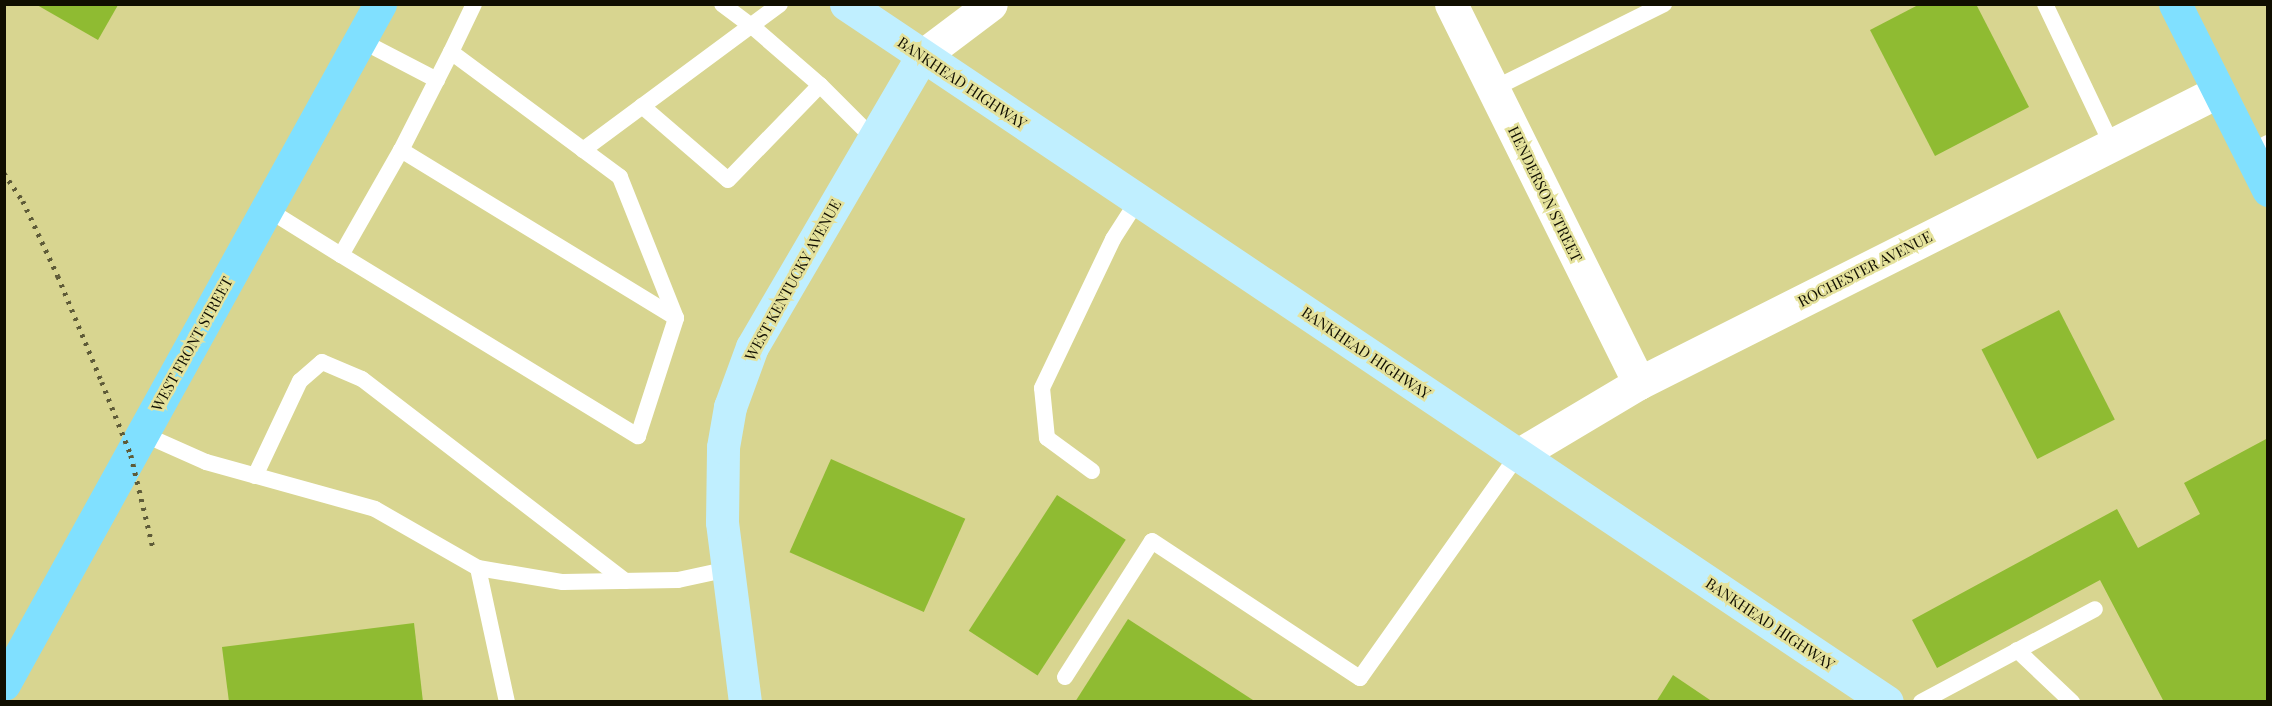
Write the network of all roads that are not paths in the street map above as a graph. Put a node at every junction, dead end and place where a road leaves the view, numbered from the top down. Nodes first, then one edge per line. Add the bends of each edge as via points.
1 (380, 4) edge
2 (474, 4) edge
3 (722, 4) edge
4 (780, 4) edge
5 (846, 4) edge
6 (991, 4) edge
7 (1451, 4) edge
8 (1664, 4) edge
9 (2045, 4) edge
10 (2175, 4) edge
11 (753, 27) junction
12 (360, 40) junction
13 (452, 52) junction
14 (922, 56) junction
15 (437, 80) junction
16 (820, 85) junction
17 (1493, 89) junction
18 (2217, 92) junction
19 (642, 106) junction
20 (873, 139) junction
21 (2112, 145) junction
22 (2258, 148) edge
23 (401, 150) junction
24 (583, 150) junction
25 (2268, 190) edge
26 (1138, 200) junction
27 (267, 209) junction
28 (340, 255) junction
29 (676, 318) junction
30 (1639, 383) junction
31 (143, 434) junction
32 (1518, 454) junction
33 (1092, 471) dead end
34 (255, 476) junction
35 (478, 568) junction
36 (729, 569) junction
37 (625, 581) junction
38 (2095, 609) dead end
39 (2017, 650) junction
40 (1065, 677) dead end
41 (4, 684) edge
42 (507, 702) edge
43 (745, 702) edge
44 (1887, 702) edge
45 (1921, 702) edge
46 (2072, 702) edge

1 - 12 main road, WEST FRONT STREET
2 - 13 lane
3 - 11 lane
4 - 11 lane
5 - 14 street, BANKHEAD HIGHWAY
6 - 14 street
7 - 17 street, HENDERSON STREET
8 - 17 lane
9 - 21 lane
10 - 18 main road
11 - 16 lane
11 - 19 lane
12 - 15 lane
12 - 27 main road, WEST FRONT STREET
13 - 15 lane
13 - 24 lane
14 - 20 street, WEST KENTUCKY AVENUE
14 - 26 street, BANKHEAD HIGHWAY
15 - 23 lane
16 - 19 lane via 728,180
16 - 20 lane
17 - 30 street, HENDERSON STREET
18 - 21 street, ROCHESTER AVENUE
18 - 22 main road
19 - 24 lane
20 - 36 street, WEST KENTUCKY AVENUE via 752,347 738,380 723,447 722,522
21 - 30 street, ROCHESTER AVENUE
22 - 25 main road
23 - 28 lane
23 - 29 lane
24 - 29 lane via 620,177
26 - 32 street, BANKHEAD HIGHWAY
26 - 33 lane via 1113,239 1042,388 1047,438
27 - 28 lane
27 - 31 main road, WEST FRONT STREET
28 - 29 lane via 638,436
30 - 32 street, ROCHESTER AVENUE
31 - 34 lane via 206,462
31 - 41 main road, WEST FRONT STREET
32 - 40 lane via 1360,678 1152,541
32 - 44 street, BANKHEAD HIGHWAY
34 - 35 lane via 375,509
34 - 37 lane via 300,381 322,362 362,379
35 - 37 lane via 563,582
35 - 42 lane
36 - 37 lane via 678,580
36 - 43 street, WEST KENTUCKY AVENUE
38 - 39 lane
39 - 45 lane
39 - 46 lane

